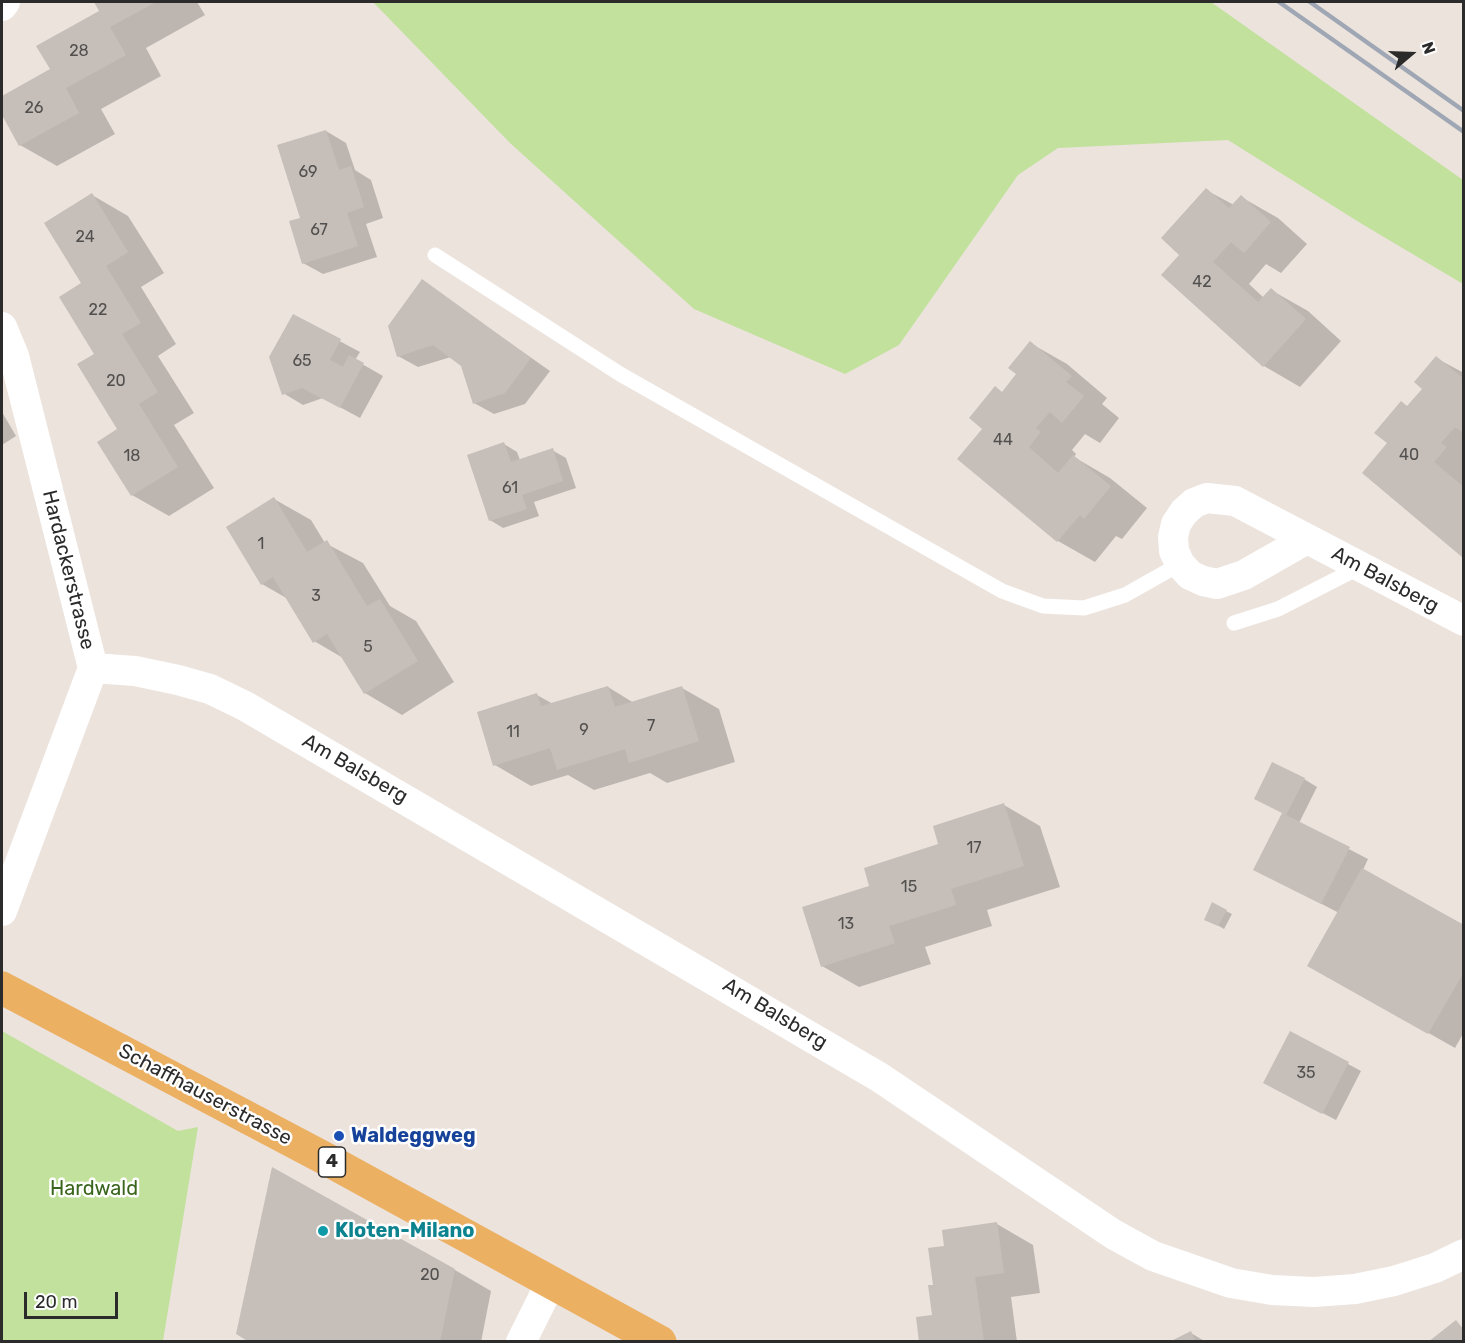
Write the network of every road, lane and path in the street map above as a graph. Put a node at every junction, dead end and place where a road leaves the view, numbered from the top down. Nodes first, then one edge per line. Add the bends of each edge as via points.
1 (5, 2) edge
2 (2, 6) edge
3 (435, 255) dead end
4 (2, 327) edge
5 (1307, 539) junction
6 (1180, 564) junction
7 (1360, 567) junction
8 (1464, 621) edge
9 (1234, 623) dead end
10 (93, 668) junction
11 (2, 911) edge
12 (2, 988) edge
13 (1464, 1254) edge
14 (551, 1282) junction
15 (521, 1341) edge
16 (660, 1341) edge

1 - 2 street
3 - 6 lane via 620,374 1002,591 1043,606 1084,608 1125,595
4 - 10 street, Hardackerstrasse via 14,356
5 - 6 street, Am Balsberg via 1244,575 1217,584 1190,575
5 - 6 street, Am Balsberg via 1235,501 1207,498 1184,512 1176,524 1173,537
5 - 7 street, Am Balsberg
7 - 8 street, Am Balsberg
7 - 9 lane via 1278,609
10 - 11 street, Hardackerstrasse
10 - 13 street, Am Balsberg via 135,670 177,680 210,689 254,711 879,1077 1113,1234 1153,1256 1231,1283 1314,1292 1355,1290 1394,1281
12 - 14 main road, Schaffhauserstrasse / 4
14 - 15 street
14 - 16 main road, Schaffhauserstrasse / 4

